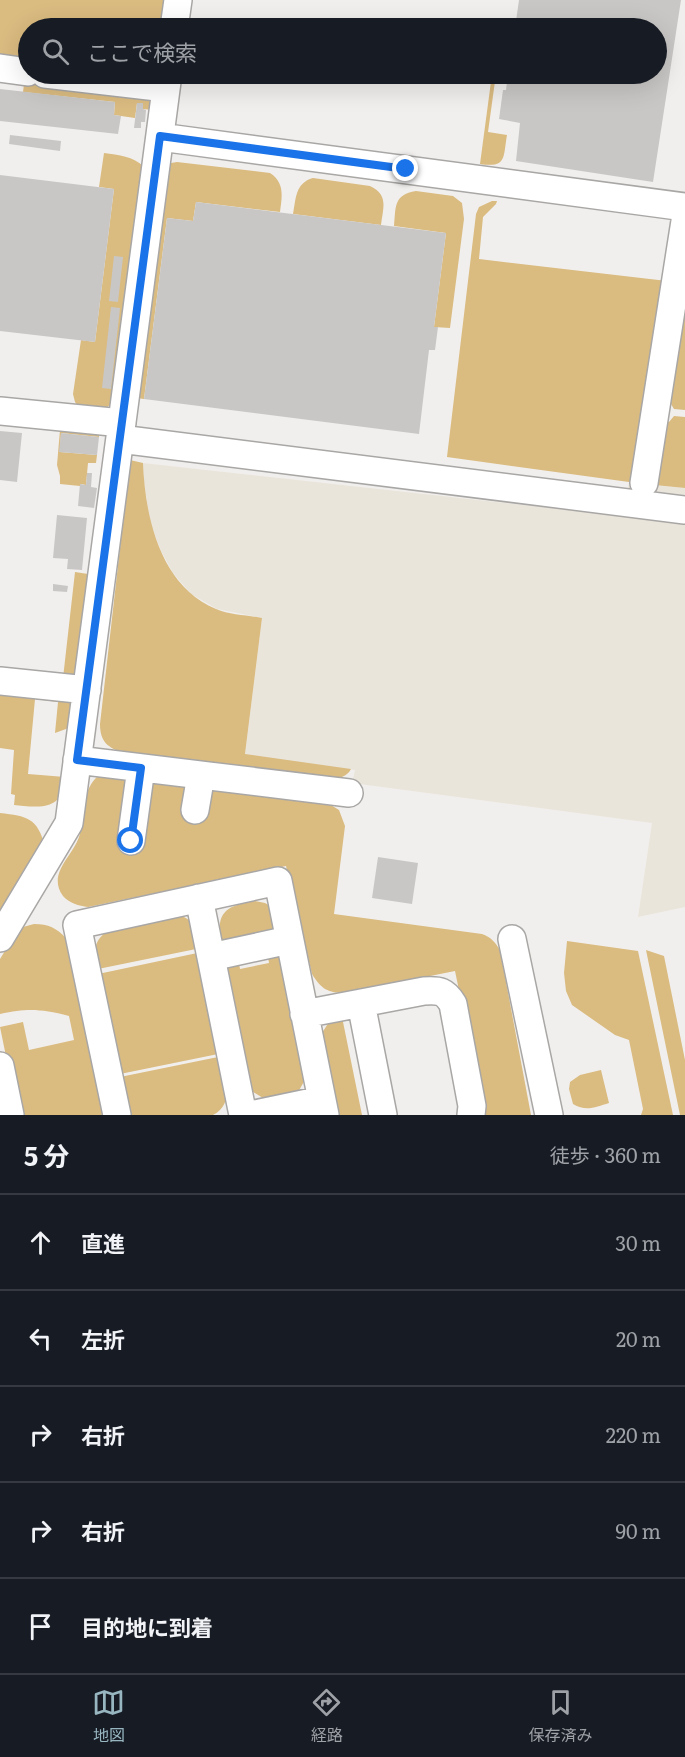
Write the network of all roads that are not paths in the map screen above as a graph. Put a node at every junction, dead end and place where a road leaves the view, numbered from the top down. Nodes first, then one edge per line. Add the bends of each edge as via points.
1 (178, 0) edge
2 (175, 18) edge
3 (0, 68) edge
4 (18, 71) edge
5 (167, 84) edge
6 (160, 136) junction
7 (685, 207) edge
8 (685, 221) edge
9 (0, 411) edge
10 (121, 431) junction
11 (644, 483) dead end
12 (685, 510) edge
13 (0, 681) edge
14 (87, 690) junction
15 (77, 760) junction
16 (141, 768) junction
17 (201, 775) junction
18 (349, 793) dead end
19 (195, 810) dead end
20 (131, 841) dead end
21 (199, 898) junction
22 (0, 938) edge
23 (512, 939) dead end
24 (289, 940) junction
25 (211, 957) junction
26 (361, 1003) junction
27 (304, 1014) junction
28 (0, 1066) edge
29 (323, 1108) edge
30 (10, 1115) edge
31 (117, 1115) edge
32 (243, 1115) edge
33 (250, 1115) edge
34 (383, 1115) edge
35 (471, 1115) edge
36 (549, 1115) edge

1 - 2 lane
3 - 4 lane
5 - 6 lane
6 - 7 lane
6 - 10 lane
8 - 11 lane
9 - 10 lane
10 - 12 lane
10 - 14 lane
13 - 14 lane
14 - 15 lane
15 - 16 lane
15 - 22 lane via 69,824
16 - 17 lane
16 - 20 lane
17 - 18 lane
17 - 19 lane
21 - 24 lane via 278,881
21 - 25 lane
21 - 31 lane via 77,925
23 - 36 lane
24 - 25 lane
24 - 27 lane
25 - 32 lane
26 - 27 lane
26 - 34 lane
26 - 35 lane via 424,991 437,990 448,995 453,1004
27 - 29 lane
28 - 30 lane
29 - 33 lane

